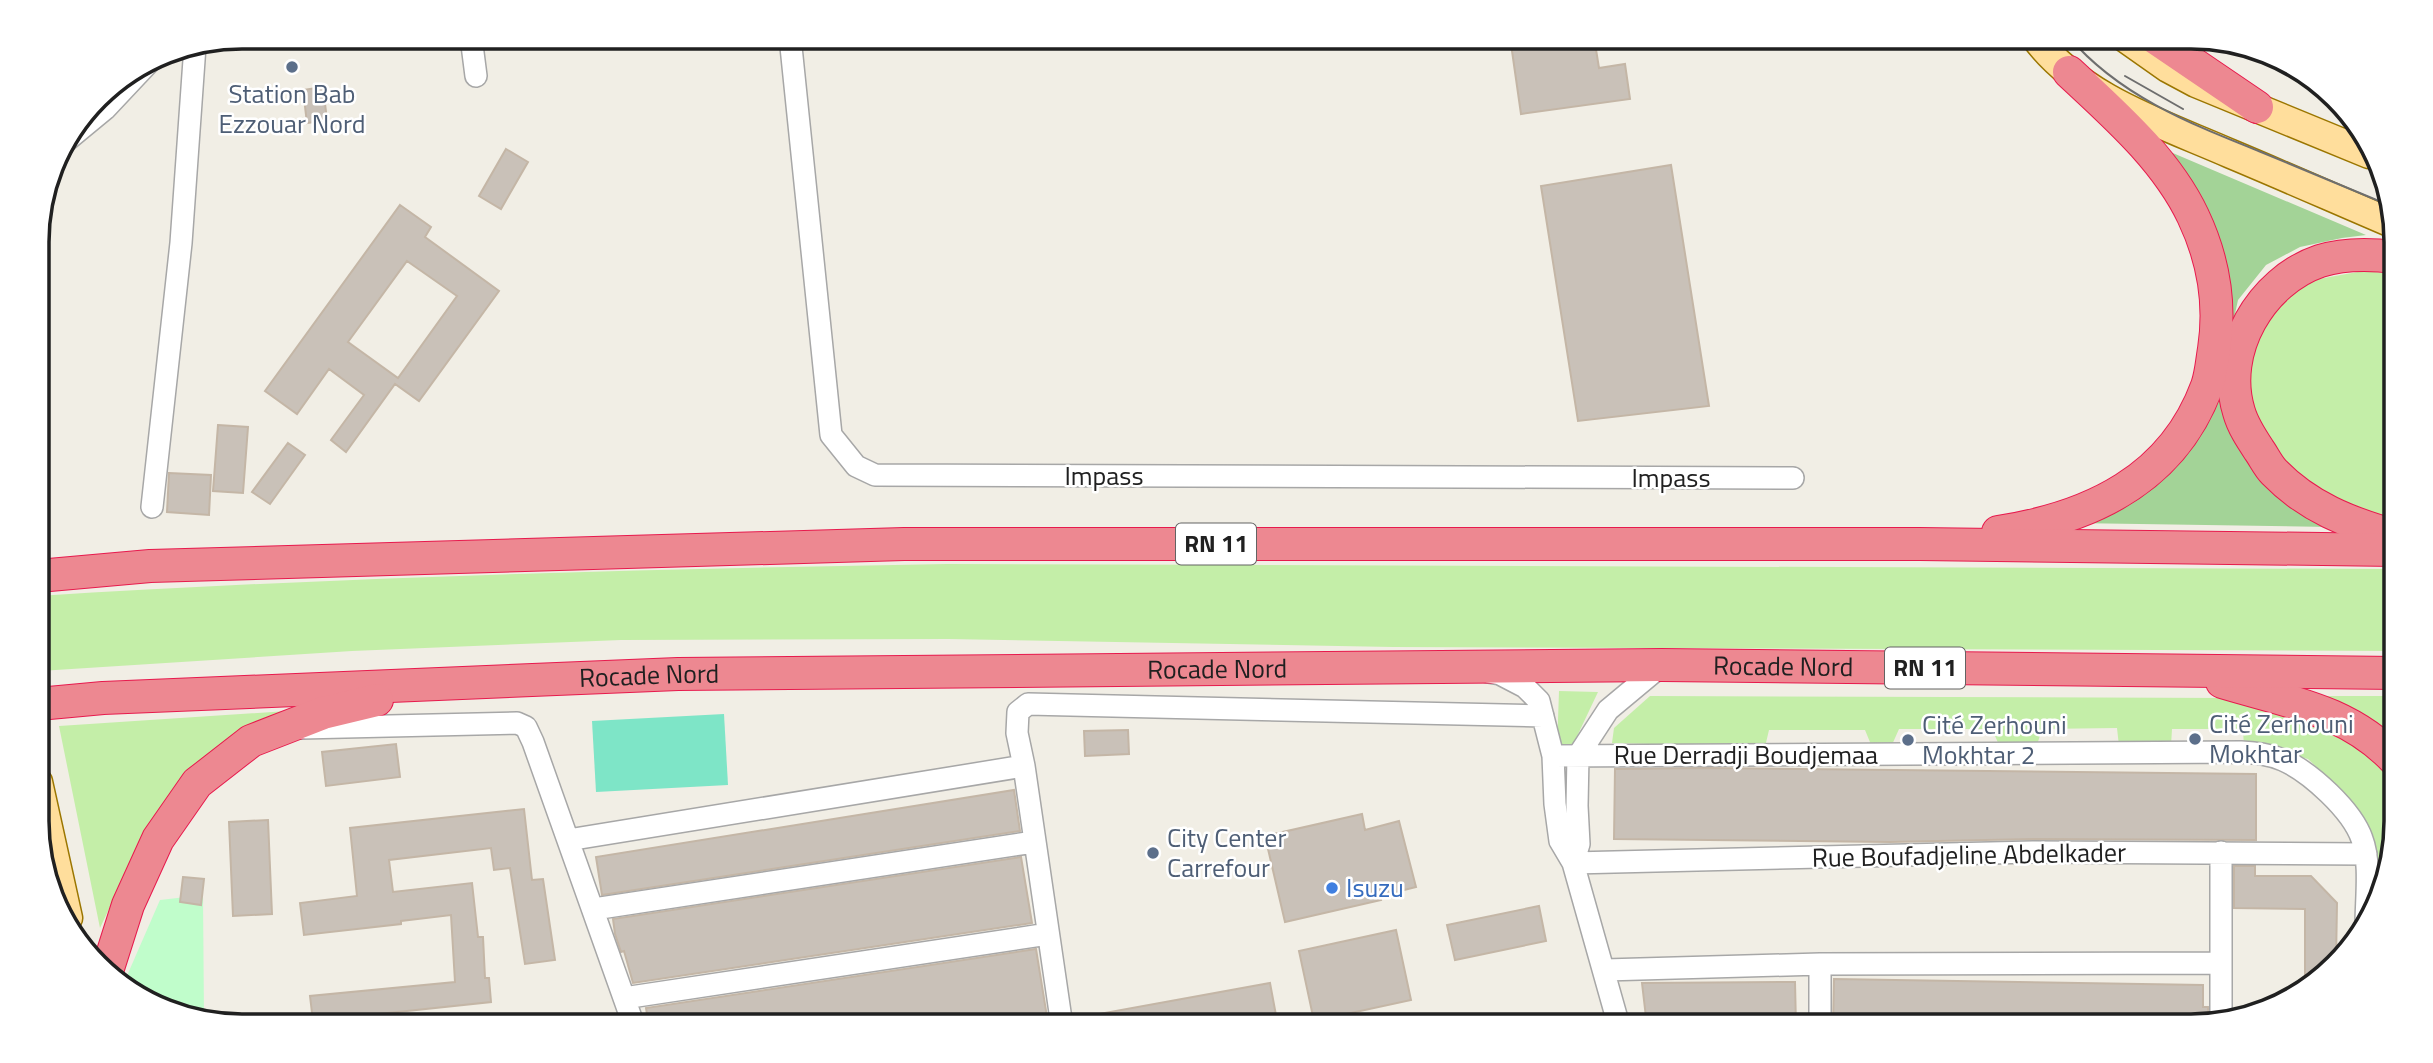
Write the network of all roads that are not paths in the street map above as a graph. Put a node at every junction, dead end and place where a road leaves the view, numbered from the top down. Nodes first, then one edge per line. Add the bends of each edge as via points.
1 (473, 49) edge
2 (791, 49) edge
3 (2047, 49) edge
4 (2141, 49) edge
5 (2172, 49) edge
6 (193, 56) edge
7 (2069, 72) junction
8 (476, 76) dead end
9 (120, 93) edge
10 (2257, 107) junction
11 (96, 117) edge
12 (2360, 149) edge
13 (2382, 218) edge
14 (2384, 257) edge
15 (1793, 478) dead end
16 (152, 507) dead end
17 (2384, 532) edge
18 (1920, 544) junction
19 (2384, 550) edge
20 (49, 575) edge
21 (1662, 665) junction
22 (1462, 666) junction
23 (2188, 671) junction
24 (2384, 673) edge
25 (440, 684) junction
26 (49, 703) edge
27 (1544, 716) junction
28 (274, 731) junction
29 (2384, 750) edge
30 (1553, 756) junction
31 (1578, 756) junction
32 (1024, 766) junction
33 (50, 835) edge
34 (568, 840) junction
35 (1034, 842) junction
36 (2221, 852) junction
37 (2366, 854) junction
38 (1573, 863) junction
39 (61, 887) edge
40 (2366, 902) edge
41 (594, 909) junction
42 (1048, 934) junction
43 (110, 961) edge
44 (2220, 963) junction
45 (1820, 964) junction
46 (1605, 971) junction
47 (624, 998) junction
48 (2221, 1011) edge
49 (630, 1014) edge
50 (1060, 1014) edge
51 (1616, 1014) edge
52 (1820, 1014) edge

1 - 8 street
2 - 15 street, Impass via 831,435 856,466 875,475
3 - 7 main road
4 - 10 main road via 2168,68
5 - 10 highway
6 - 16 street via 181,243
7 - 13 main road via 2144,116
7 - 18 highway via 2163,168 2192,215 2211,262 2215,286 2216,335 2208,384 2180,439 2143,478 2127,488 2062,517
9 - 11 street
10 - 12 main road
14 - 17 highway via 2321,261 2280,283 2246,330 2235,373 2238,411 2272,470 2331,515
18 - 19 highway, RN 11
18 - 20 highway, RN 11 via 904,544 163,566
21 - 22 highway, Rocade Nord / RN 11
21 - 23 highway, Rocade Nord / RN 11
21 - 31 street via 1608,710
22 - 25 highway, Rocade Nord / RN 11 via 678,674
22 - 27 street via 1500,674 1525,687 1539,701
23 - 24 highway, Rocade Nord / RN 11
23 - 29 highway via 2316,709 2363,731
25 - 26 highway, Rocade Nord / RN 11
25 - 28 highway via 323,713
27 - 30 street
27 - 32 street via 1038,703 1018,712
28 - 34 street via 517,723 526,727 533,742
28 - 43 highway via 251,741 197,783 158,839 128,905
30 - 31 street
30 - 38 street via 1560,841
31 - 37 street, Rue Derradji Boudjemaa via 2264,753 2298,768 2334,799 2354,823
31 - 38 street, Rue Derradji Boudjemaa via 1579,844
32 - 34 street
32 - 35 street
33 - 39 main road
34 - 41 street
35 - 41 street
35 - 42 street
36 - 37 street, Rue Boufadjeline Abdelkader
36 - 38 street, Rue Boufadjeline Abdelkader
36 - 44 street
37 - 40 street, Rue Derradji Boudjemaa
38 - 46 street, Rue Derradji Boudjemaa
41 - 47 street
42 - 47 street
42 - 50 street
44 - 45 street
44 - 48 street
45 - 46 street
45 - 52 street
46 - 51 street, Rue Derradji Boudjemaa
47 - 49 street

